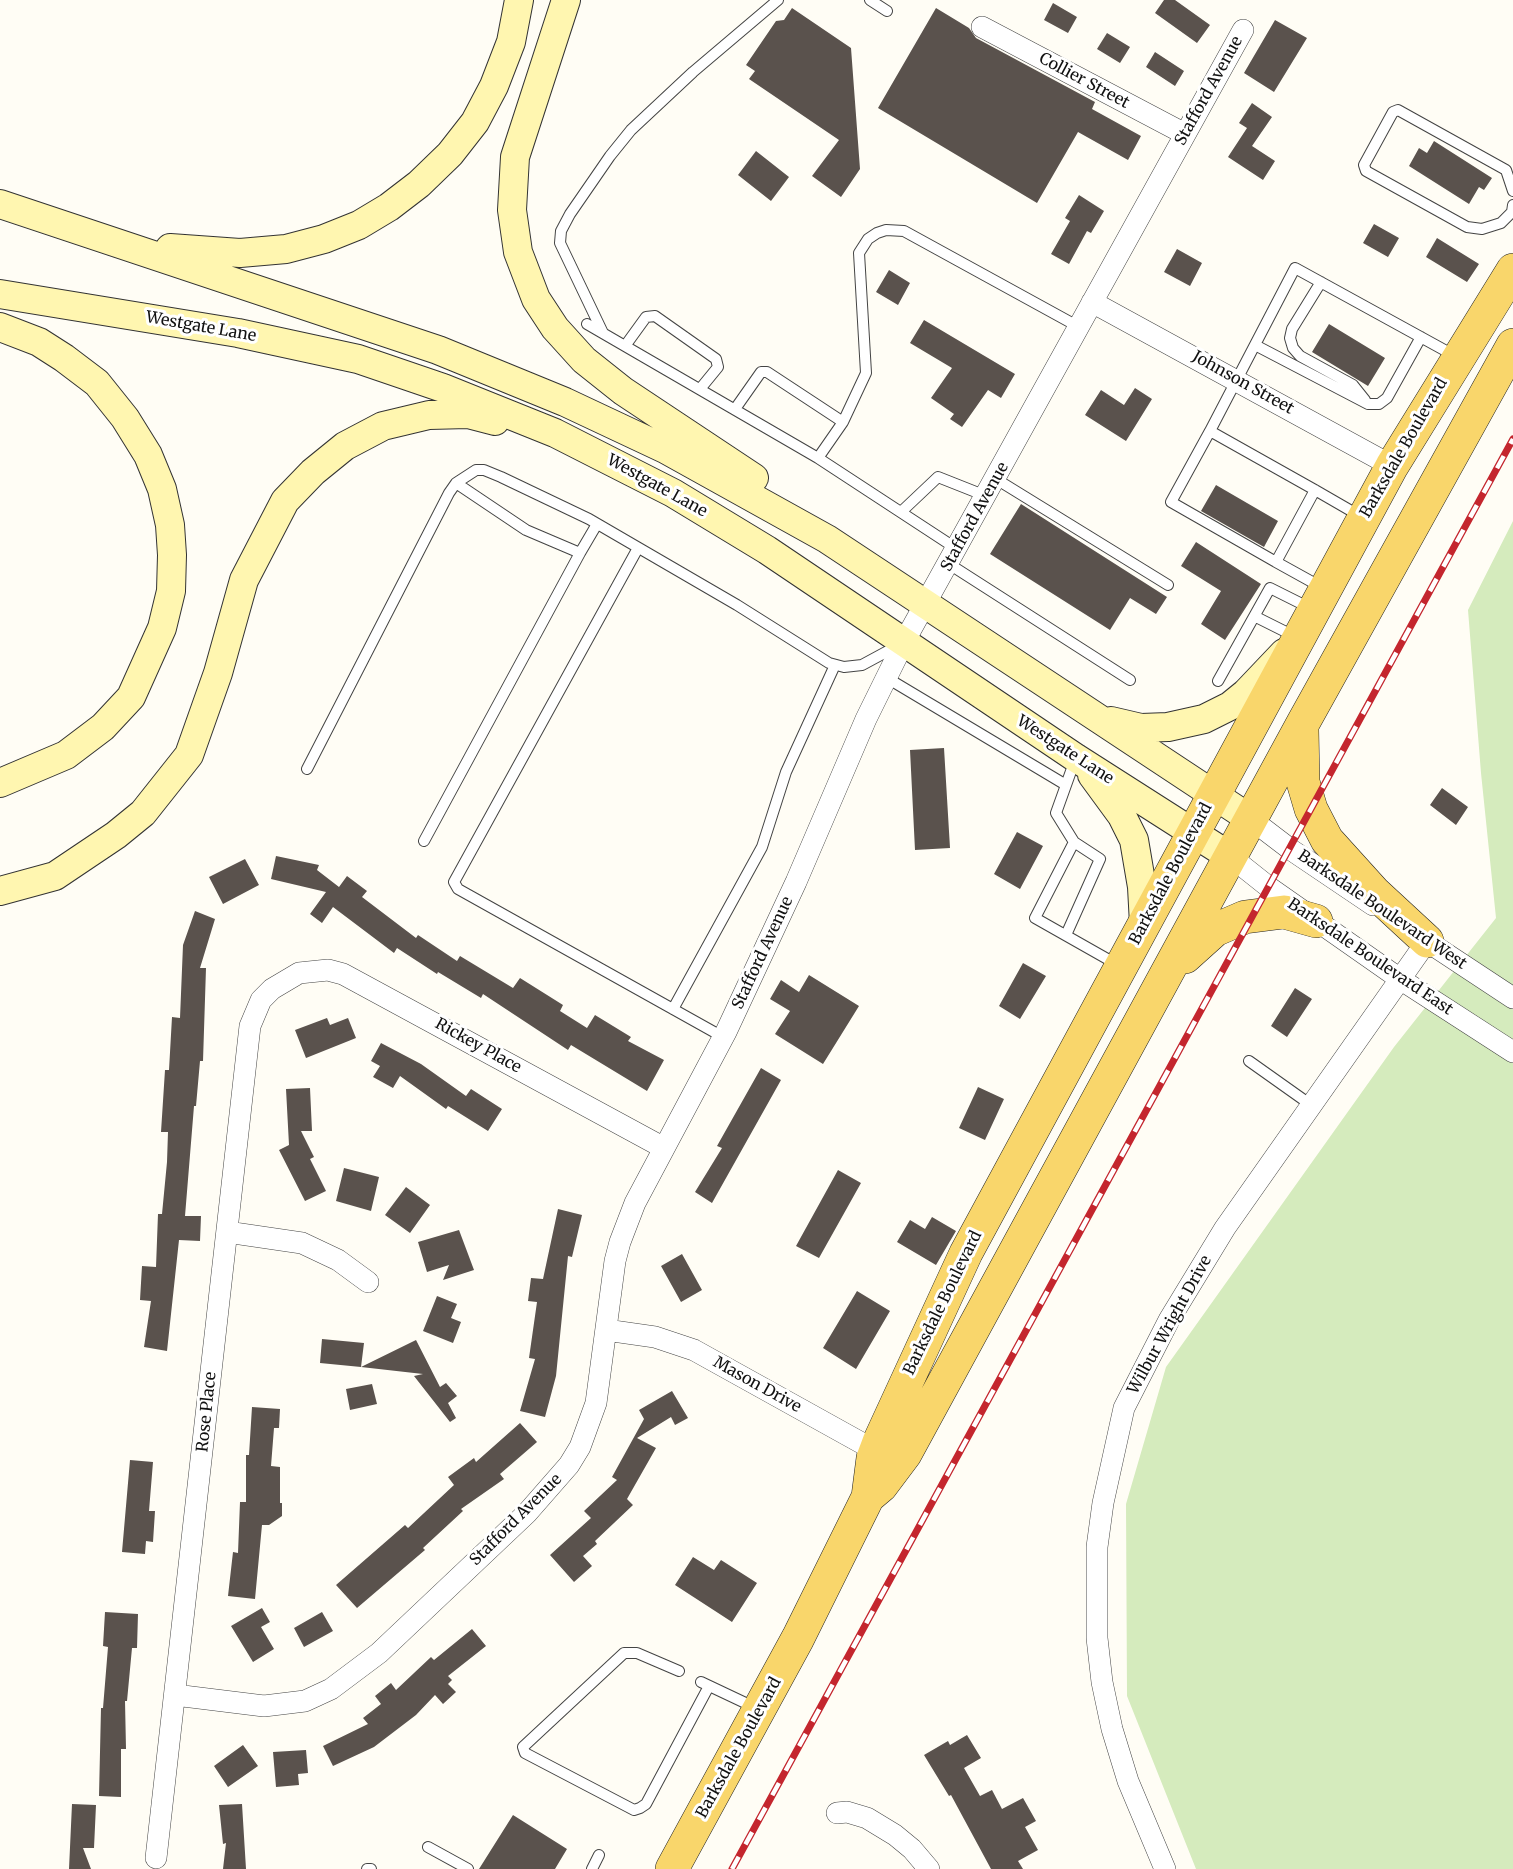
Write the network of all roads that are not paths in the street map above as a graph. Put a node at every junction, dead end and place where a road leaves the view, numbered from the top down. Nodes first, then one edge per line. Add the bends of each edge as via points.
1 (519, 0) edge
2 (566, 0) edge
3 (778, 0) edge
4 (870, 0) edge
5 (887, 11) dead end
6 (982, 27) dead end
7 (1243, 30) dead end
8 (1185, 134) junction
9 (1513, 192) edge
10 (0, 204) edge
11 (1513, 210) edge
12 (70, 227) junction
13 (1513, 270) edge
14 (1321, 282) junction
15 (3, 295) edge
16 (1092, 302) junction
17 (587, 324) dead end
18 (1, 327) edge
19 (1079, 327) junction
20 (603, 333) junction
21 (1421, 337) junction
22 (1255, 345) junction
23 (1513, 345) edge
24 (625, 346) junction
25 (1458, 357) junction
26 (1237, 379) junction
27 (700, 389) junction
28 (1368, 404) junction
29 (735, 409) junction
30 (843, 422) junction
31 (1210, 431) junction
32 (555, 433) junction
33 (818, 458) junction
34 (1392, 465) junction
35 (456, 483) junction
36 (991, 488) junction
37 (1433, 489) junction
38 (1315, 490) junction
39 (901, 512) junction
40 (1364, 518) junction
41 (597, 524) junction
42 (827, 538) junction
43 (638, 548) junction
44 (580, 553) junction
45 (953, 557) junction
46 (1276, 562) junction
47 (1168, 585) dead end
48 (1319, 599) junction
49 (926, 603) junction
50 (1256, 617) junction
51 (1298, 638) junction
52 (904, 642) junction
53 (835, 665) junction
54 (887, 678) junction
55 (1130, 680) dead end
56 (1218, 681) dead end
57 (1092, 714) junction
58 (1303, 723) junction
59 (1079, 759) junction
60 (307, 768) dead end
61 (0, 783) edge
62 (1066, 784) junction
63 (1214, 794) junction
64 (1252, 820) junction
65 (1193, 833) junction
66 (424, 841) dead end
67 (1074, 842) junction
68 (1231, 857) junction
69 (0, 891) edge
70 (1316, 921) junction
71 (1144, 924) junction
72 (1066, 935) junction
73 (1427, 941) junction
74 (1121, 966) junction
75 (1169, 970) junction
76 (286, 979) joint
77 (1400, 979) junction
78 (1513, 998) edge
79 (673, 1009) junction
80 (723, 1037) junction
81 (1513, 1052) edge
82 (1249, 1061) dead end
83 (1311, 1105) junction
84 (664, 1148) junction
85 (1012, 1166) junction
86 (1051, 1187) junction
87 (227, 1232) junction
88 (368, 1282) dead end
89 (606, 1330) junction
90 (887, 1458) junction
91 (679, 1671) dead end
92 (175, 1695) junction
93 (759, 1710) junction
94 (837, 1813) dead end
95 (428, 1847) dead end
96 (599, 1855) dead end
97 (156, 1858) dead end
98 (468, 1869) edge
99 (592, 1869) edge
100 (672, 1869) edge
101 (929, 1869) edge
102 (1165, 1869) edge

1 - 12 main road via 511,42 475,122 419,184 359,225 286,249 240,253 184,250
2 - 42 main road via 515,158 512,210 518,252 536,299 555,328 584,360 623,391 772,491
3 - 20 lane via 631,130 561,231 560,243
4 - 5 lane
6 - 8 street, Collier Street
7 - 8 street, Stafford Avenue
8 - 16 street, Stafford Avenue
9 - 11 lane via 1506,170 1398,110 1393,112 1364,165 1366,171 1467,227 1482,229 1501,223
10 - 12 main road
12 - 42 main road, Westgate Lane via 365,324 502,374 665,449
13 - 25 main road, Barksdale Boulevard
14 - 21 lane
14 - 22 lane via 1295,268
14 - 28 lane via 1292,329 1293,348 1300,356 1353,386
15 - 32 main road, Westgate Lane via 217,329 358,359 443,387
16 - 19 street, Stafford Avenue
16 - 26 street, Johnson Street
17 - 20 lane
18 - 61 main road via 39,342 64,358 97,383 125,417 148,455 162,489 172,555 171,591 162,628 131,697 104,728 66,755
19 - 30 lane via 904,231 877,233 860,253 866,373
19 - 36 street, Stafford Avenue
20 - 24 lane
21 - 25 lane
21 - 28 lane via 1387,398 1379,404
22 - 26 lane
22 - 28 lane
23 - 37 main road, Barksdale Boulevard
24 - 27 lane
24 - 27 lane via 646,317 655,316 716,359 718,367
25 - 34 main road, Barksdale Boulevard
26 - 31 lane
26 - 34 street, Johnson Street
27 - 29 lane
29 - 30 lane via 764,371
29 - 33 lane
30 - 33 lane
31 - 38 lane
31 - 46 lane via 1171,502
32 - 52 main road, Westgate Lane via 674,493
32 - 69 main road via 468,414 429,415 383,426 345,446 313,472 285,501 244,580 218,673 189,755 143,813 108,841 55,876
33 - 39 lane
34 - 37 main road
34 - 40 main road, Barksdale Boulevard
35 - 41 lane via 471,472 484,470
35 - 44 lane via 526,530
35 - 60 lane
36 - 39 lane via 938,477
36 - 45 street, Stafford Avenue
36 - 47 lane
37 - 58 main road, Barksdale Boulevard
38 - 40 lane
38 - 46 lane
39 - 45 lane
40 - 48 main road, Barksdale Boulevard
41 - 43 lane
41 - 44 lane
42 - 49 main road, Westgate Lane
43 - 53 lane
43 - 79 lane via 454,882 458,889
44 - 66 lane
45 - 49 street, Stafford Avenue
45 - 55 lane
46 - 48 lane
48 - 50 lane via 1270,588
48 - 51 main road, Barksdale Boulevard
49 - 52 street, Stafford Avenue
49 - 57 main road, Westgate Lane
50 - 51 lane
50 - 56 lane
51 - 57 main road via 1246,693 1204,719 1141,728
51 - 63 main road, Barksdale Boulevard
52 - 53 lane via 870,663 851,668
52 - 54 street, Stafford Avenue
52 - 59 main road, Westgate Lane
53 - 79 lane via 786,772 762,848
54 - 62 lane
54 - 80 street, Stafford Avenue
57 - 63 main road, Westgate Lane
58 - 64 main road, Barksdale Boulevard
58 - 73 main road via 1303,782 1327,840 1368,886
59 - 62 lane
59 - 65 main road, Westgate Lane
59 - 71 main road via 1122,816 1134,840
62 - 67 lane via 1056,813
63 - 64 main road, Westgate Lane
63 - 65 main road, Barksdale Boulevard
64 - 68 main road, Barksdale Boulevard
64 - 73 street, Barksdale Boulevard West
65 - 68 main road, Westgate Lane
65 - 71 main road, Barksdale Boulevard
67 - 72 lane via 1100,859
67 - 72 lane via 1035,918
68 - 70 street, Barksdale Boulevard East
68 - 75 main road, Barksdale Boulevard
70 - 75 main road via 1284,912 1245,917 1215,930
70 - 77 street, Barksdale Boulevard East
71 - 74 main road, Barksdale Boulevard
72 - 74 lane
73 - 77 street, Wilbur Wright Drive
73 - 78 street, Barksdale Boulevard West
74 - 85 main road, Barksdale Boulevard
75 - 86 main road, Barksdale Boulevard
76 - 84 street, Rickey Place via 313,971 342,974
76 - 87 street, Rose Place via 261,1000 250,1026
77 - 81 street, Barksdale Boulevard East
77 - 83 street, Wilbur Wright Drive
79 - 80 lane
80 - 84 street, Stafford Avenue
82 - 83 lane
83 - 102 street, Wilbur Wright Drive via 1189,1285 1136,1381 1124,1408 1103,1503 1096,1596 1102,1682 1128,1781
84 - 89 street, Stafford Avenue via 620,1242
85 - 86 main road
85 - 90 main road, Barksdale Boulevard via 943,1298
86 - 90 main road, Barksdale Boulevard
87 - 88 street via 302,1243 338,1260
87 - 92 street, Rose Place
89 - 90 street, Mason Drive via 655,1337 694,1350
89 - 92 street, Stafford Avenue via 596,1403 569,1465 527,1513 367,1664 331,1689 287,1705 236,1704
90 - 93 main road, Barksdale Boulevard
91 - 93 lane via 637,1653 624,1653 523,1747 525,1753 634,1810 646,1804 705,1684
92 - 97 street, Rose Place
93 - 100 main road, Barksdale Boulevard
94 - 101 street via 857,1814 877,1823 912,1849
95 - 98 lane
96 - 99 lane

